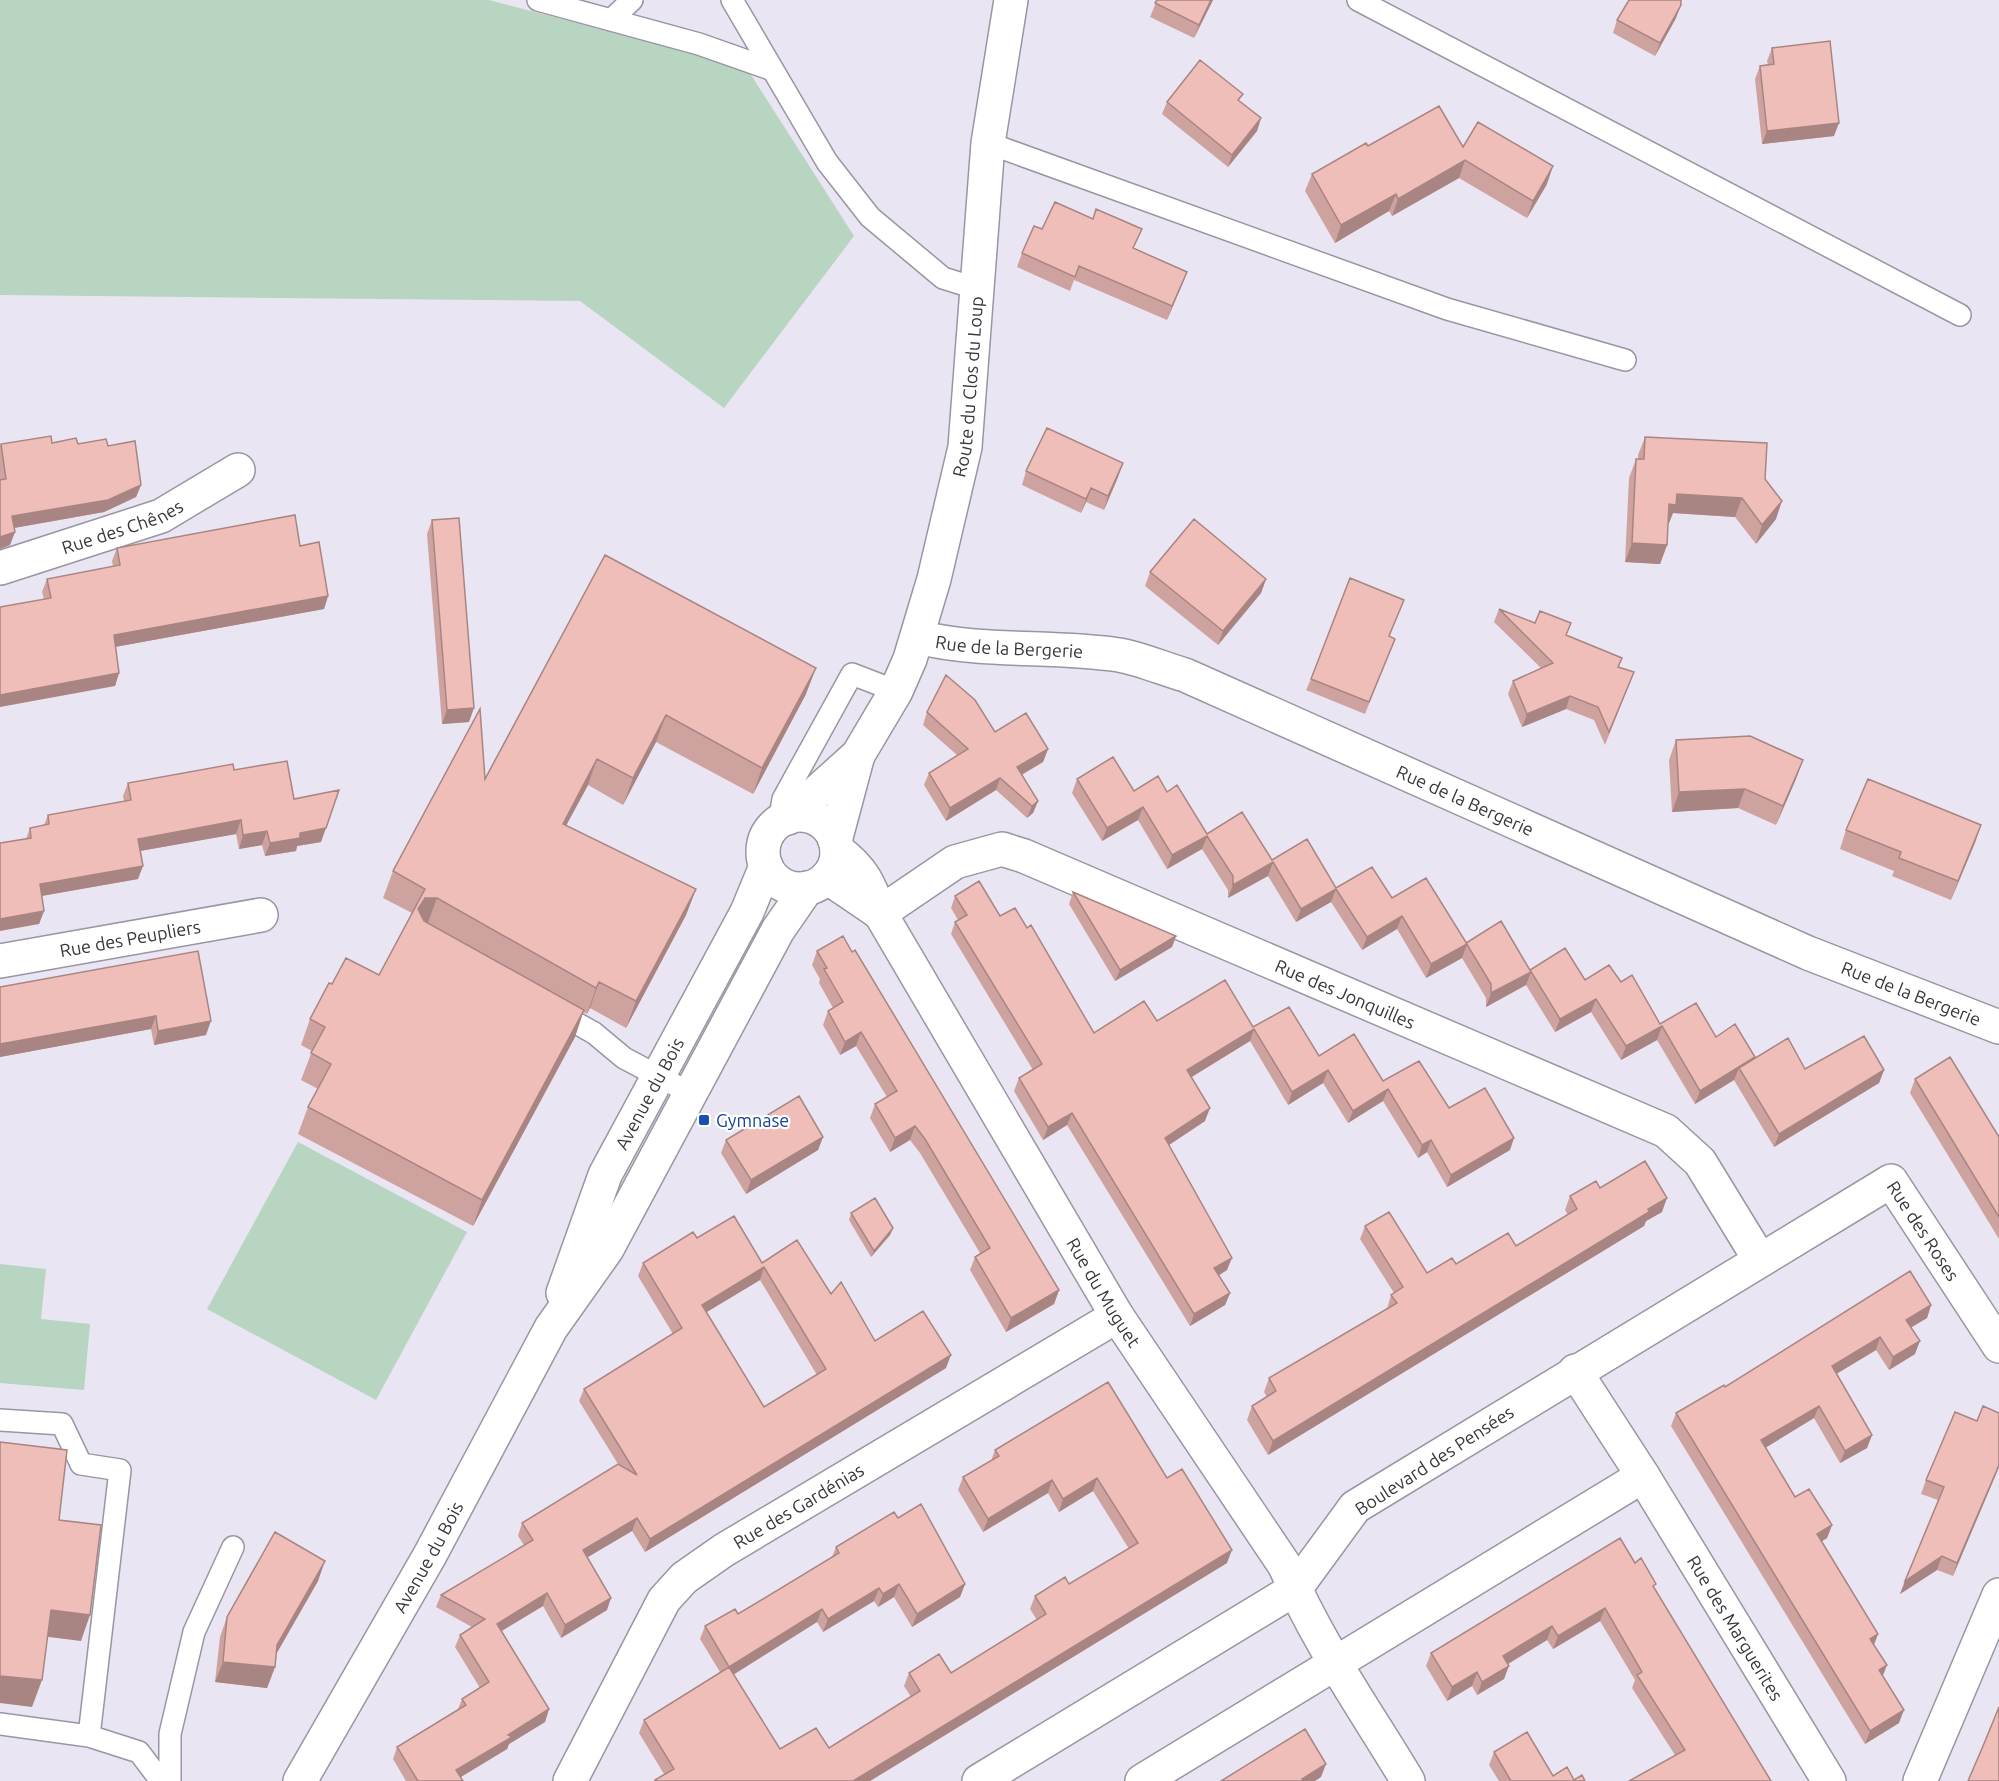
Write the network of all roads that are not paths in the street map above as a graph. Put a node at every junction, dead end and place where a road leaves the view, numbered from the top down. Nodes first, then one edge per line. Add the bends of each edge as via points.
1 (538, 0) edge
2 (632, 0) edge
3 (732, 0) edge
4 (1011, 0) edge
5 (1358, 0) edge
6 (611, 20) junction
7 (770, 69) junction
8 (988, 143) junction
9 (978, 289) junction
10 (1960, 315) dead end
11 (1625, 360) dead end
12 (238, 470) dead end
13 (0, 568) edge
14 (915, 644) junction
15 (896, 691) junction
16 (858, 755) junction
17 (784, 820) junction
18 (826, 864) junction
19 (766, 866) junction
20 (880, 913) junction
21 (261, 915) dead end
22 (0, 962) edge
23 (533, 999) edge
24 (1999, 1027) edge
25 (658, 1076) junction
26 (690, 1093) junction
27 (1760, 1260) junction
28 (1117, 1316) junction
29 (551, 1328) junction
30 (1999, 1346) edge
31 (1575, 1371) junction
32 (0, 1420) edge
33 (1643, 1476) junction
34 (233, 1547) dead end
35 (1295, 1590) junction
36 (1999, 1595) edge
37 (1336, 1663) junction
38 (0, 1724) edge
39 (89, 1736) junction
40 (161, 1781) edge
41 (170, 1781) edge
42 (300, 1781) edge
43 (570, 1781) edge
44 (979, 1781) edge
45 (1142, 1781) edge
46 (1408, 1781) edge
47 (1829, 1781) edge
48 (1920, 1781) edge

1 - 6 lane
2 - 6 lane
3 - 7 lane
4 - 8 street, Route du Clos du Loup
5 - 10 lane
6 - 7 lane
7 - 9 lane via 827,162 870,217 943,278
8 - 9 street, Route du Clos du Loup
8 - 11 lane via 1447,309
9 - 14 street, Route du Clos du Loup via 965,447
12 - 13 street, Rue des Chênes via 161,516
14 - 15 street, Route du Clos du Loup
14 - 24 street, Rue de la Bergerie via 1070,650 1122,656 1185,675 1808,953
15 - 16 street, Route du Clos du Loup
15 - 17 lane via 852,674 783,799
16 - 17 street, Route du Clos du Loup
16 - 18 street, Route du Clos du Loup
17 - 18 street via 811,817 822,823
17 - 19 street via 772,829 764,846
18 - 19 street via 794,889 772,877
18 - 20 street, Rue du Muguet
18 - 26 street, Avenue du Bois via 778,930
19 - 25 street, Avenue du Bois via 747,912
20 - 27 street, Rue des Jonquilles via 955,862 1002,849 1024,856 1666,1131 1700,1162
20 - 28 street, Rue du Muguet
21 - 22 street, Rue des Peupliers
23 - 25 lane via 594,1033 624,1058
25 - 26 lane
25 - 29 street, Avenue du Bois via 605,1175
26 - 29 street, Avenue du Bois via 607,1249
27 - 30 street, Rue des Roses via 1891,1181
27 - 31 street, Boulevard des Pensées
28 - 35 street, Rue du Muguet via 1285,1566
28 - 43 street, Rue des Gardénias via 724,1550 684,1578 664,1600
29 - 42 street, Avenue du Bois via 430,1555
31 - 33 street, Rue des Marguerites
31 - 35 street, Boulevard des Pensées via 1355,1507
32 - 39 lane via 62,1424 81,1464 120,1470
33 - 37 street
33 - 47 street, Rue des Marguerites
34 - 41 lane via 194,1632 170,1734
35 - 37 street, Rue du Muguet
35 - 44 street, Boulevard des Pensées
36 - 48 street
37 - 45 street
37 - 46 street, Rue du Muguet
38 - 39 lane
39 - 40 lane via 139,1752

